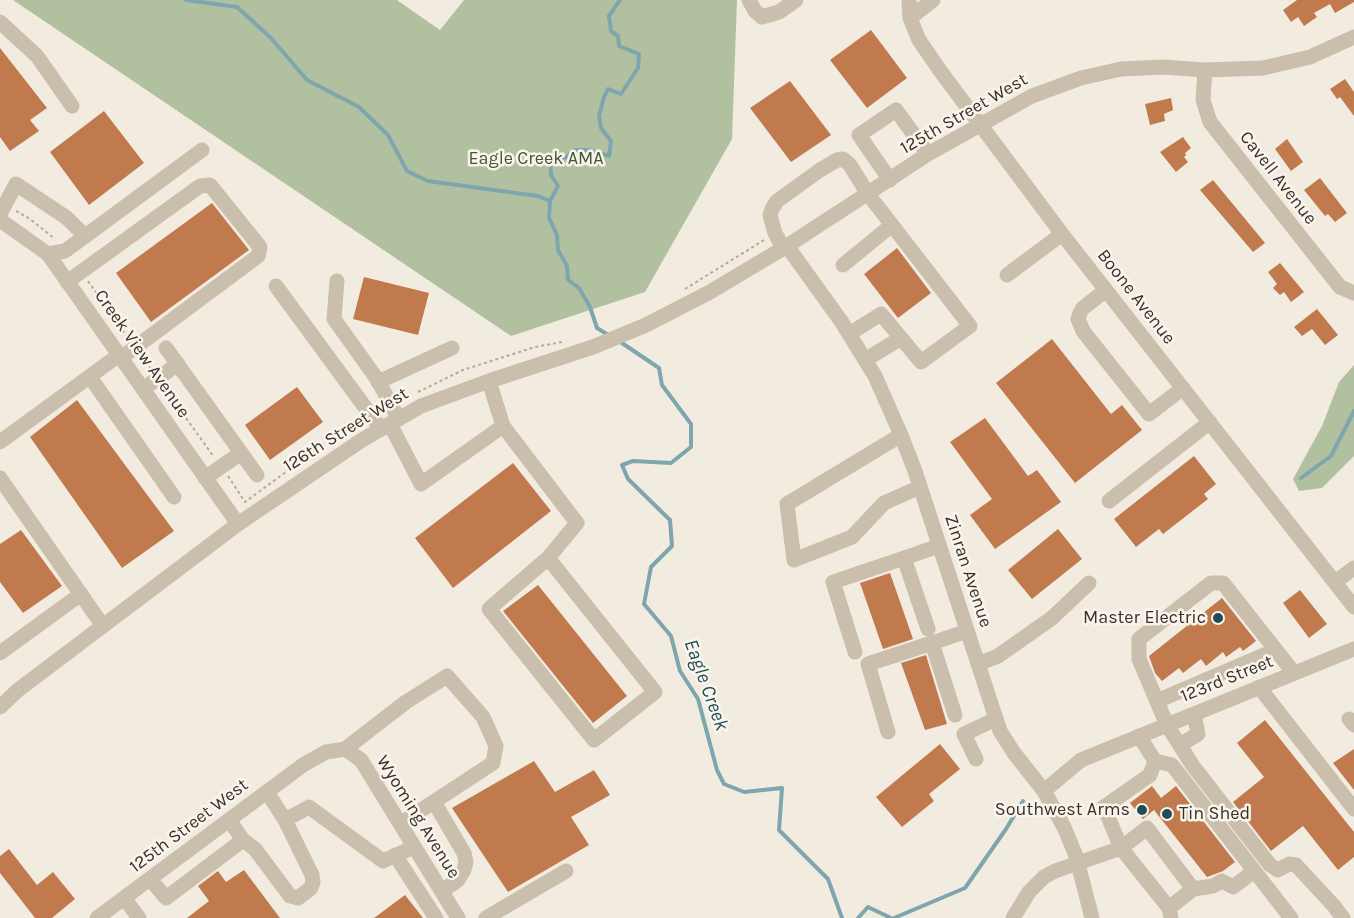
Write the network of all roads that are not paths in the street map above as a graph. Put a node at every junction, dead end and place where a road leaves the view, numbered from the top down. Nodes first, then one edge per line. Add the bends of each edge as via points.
1 (749, 0) edge
2 (796, 0) edge
3 (909, 0) edge
4 (933, 0) edge
5 (910, 18) junction
6 (0, 22) edge
7 (1354, 37) edge
8 (1205, 70) junction
9 (72, 106) dead end
10 (981, 125) junction
11 (202, 150) dead end
12 (928, 154) junction
13 (890, 180) junction
14 (868, 194) junction
15 (0, 214) edge
16 (0, 220) edge
17 (892, 225) junction
18 (1062, 234) junction
19 (85, 236) junction
20 (785, 247) junction
21 (48, 254) junction
22 (843, 264) dead end
23 (1007, 275) dead end
24 (337, 281) dead end
25 (67, 282) junction
26 (276, 286) dead end
27 (1106, 290) junction
28 (1354, 293) edge
29 (849, 334) junction
30 (901, 338) junction
31 (166, 348) dead end
32 (452, 348) dead end
33 (120, 357) junction
34 (865, 360) junction
35 (178, 364) junction
36 (90, 376) junction
37 (489, 381) junction
38 (378, 382) junction
39 (1183, 388) junction
40 (143, 389) junction
41 (1210, 422) junction
42 (390, 424) junction
43 (503, 426) junction
44 (901, 435) junction
45 (0, 442) edge
46 (241, 453) junction
47 (257, 475) dead end
48 (0, 478) edge
49 (205, 478) junction
50 (920, 487) junction
51 (174, 497) dead end
52 (1109, 501) dead end
53 (238, 524) junction
54 (939, 546) junction
55 (548, 558) junction
56 (904, 558) junction
57 (1354, 568) edge
58 (1335, 582) junction
59 (1089, 583) dead end
60 (81, 594) junction
61 (1354, 607) edge
62 (103, 626) junction
63 (967, 631) junction
64 (930, 636) junction
65 (1354, 649) edge
66 (1276, 650) junction
67 (855, 651) dead end
68 (0, 653) edge
69 (978, 664) junction
70 (1294, 673) junction
71 (0, 685) edge
72 (1259, 687) junction
73 (1156, 701) junction
74 (4, 703) edge
75 (1194, 714) junction
76 (955, 715) dead end
77 (996, 719) junction
78 (1167, 725) junction
79 (888, 732) dead end
80 (1139, 736) junction
81 (1180, 745) junction
82 (345, 749) junction
83 (976, 759) dead end
84 (1155, 761) junction
85 (1044, 791) junction
86 (267, 792) junction
87 (434, 802) junction
88 (1354, 809) edge
89 (229, 820) junction
90 (285, 820) junction
91 (400, 824) junction
92 (243, 840) junction
93 (414, 847) junction
94 (1121, 848) junction
95 (395, 855) junction
96 (1078, 862) junction
97 (566, 871) dead end
98 (1254, 871) junction
99 (150, 879) junction
100 (1194, 889) junction
101 (442, 891) junction
102 (124, 898) junction
103 (1170, 913) edge
104 (97, 918) edge
105 (139, 918) edge
106 (436, 918) edge
107 (458, 918) edge
108 (486, 918) edge
109 (1013, 918) edge
110 (1092, 918) edge
111 (1291, 918) edge
112 (1342, 918) edge

1 - 2 street via 762,17 779,12
3 - 5 street, Boone Avenue
4 - 5 street
5 - 10 street, Boone Avenue via 919,40
6 - 9 street via 37,56
7 - 8 street, 125th Street West via 1310,57 1263,68
8 - 10 street, 125th Street West via 1121,69 1081,78 1032,96
8 - 28 street, Cavell Avenue via 1203,100 1210,122 1340,287
10 - 12 street, 125th Street West
10 - 18 street, Boone Avenue
11 - 19 street
12 - 13 street, 125th Street West
12 - 13 street via 896,110 859,135
13 - 14 street, 125th Street West
14 - 17 street
14 - 20 street, 125th Street West
14 - 20 street, Zinran Avenue via 843,159 820,170 777,201 772,209 772,224
15 - 19 street via 16,184 67,218
16 - 21 street, Creek View Avenue
17 - 22 street
17 - 30 street via 970,326 921,362
18 - 23 street
18 - 27 street, Boone Avenue
19 - 21 street via 65,251
20 - 29 street, Zinran Avenue
20 - 37 street, 126th Street West via 646,326
21 - 25 street, Creek View Avenue
24 - 38 street via 334,319
25 - 33 street, Creek View Avenue
25 - 33 street via 200,186 210,185 260,248 258,256
26 - 42 street
27 - 39 street, Boone Avenue
27 - 39 street via 1080,313 1083,331 1149,414
29 - 30 street via 881,314
29 - 34 street, Zinran Avenue
30 - 34 street
31 - 35 street
32 - 38 street
33 - 36 street
33 - 40 street, Creek View Avenue
34 - 44 street, Zinran Avenue
35 - 40 street
35 - 46 street
36 - 45 street
36 - 51 street
37 - 42 street, 126th Street West via 421,406
37 - 43 street
38 - 42 street
39 - 41 street, Boone Avenue
40 - 49 street, Creek View Avenue
41 - 52 street
41 - 58 street, Boone Avenue
42 - 43 street via 421,484
42 - 53 street, 126th Street West
43 - 55 street via 577,524
44 - 50 street, Zinran Avenue
44 - 50 street via 787,504 794,560 852,537 884,503
46 - 47 street
46 - 49 street
48 - 60 street
49 - 53 street, Creek View Avenue
50 - 54 street, Zinran Avenue
53 - 62 street, 126th Street West
54 - 56 street
54 - 63 street, Zinran Avenue
55 - 55 street via 655,692 594,740 489,609
56 - 64 street
56 - 67 street via 833,582
57 - 58 street
58 - 61 street, Boone Avenue
59 - 69 street via 1044,623 998,656
60 - 62 street
60 - 68 street
62 - 74 street, 126th Street West
63 - 64 street
63 - 69 street, Zinran Avenue
64 - 76 street
64 - 79 street via 868,664
65 - 70 street, 123rd Street
66 - 70 street
66 - 73 street
66 - 73 street via 1223,582 1211,583 1139,639 1138,658
69 - 77 street, Zinran Avenue
70 - 72 street, 123rd Street
71 - 74 street
72 - 75 street, 123rd Street
72 - 88 street
73 - 78 street
75 - 78 street, 123rd Street
75 - 81 street via 1198,734
77 - 83 street via 964,734
77 - 85 street, Zinran Avenue via 1014,753
78 - 80 street, 123rd Street
78 - 81 street
80 - 84 street
80 - 85 street, 123rd Street via 1081,760
81 - 112 street via 1270,865 1278,870 1296,865
82 - 86 street, 125th Street West via 326,752
82 - 87 street via 447,676 483,717 496,746 493,763
82 - 91 street, Wyoming Avenue via 361,760
84 - 94 street via 1150,775 1104,807
84 - 98 street via 1172,765
85 - 96 street, Zinran Avenue
86 - 89 street, 125th Street West
86 - 90 street
87 - 91 street
87 - 101 street via 466,862 458,880
89 - 92 street
89 - 99 street, 125th Street West
90 - 92 street via 314,882 298,898 290,896 255,849
90 - 95 street via 309,807 383,861
91 - 93 street, Wyoming Avenue
92 - 99 street via 166,898
93 - 95 street
93 - 101 street, Wyoming Avenue
94 - 96 street
94 - 100 street via 1147,828
94 - 103 street
95 - 106 street
96 - 109 street via 1044,878 1029,892
96 - 110 street, Zinran Avenue
97 - 108 street
98 - 100 street via 1233,887 1222,881
98 - 111 street
99 - 102 street, 125th Street West
100 - 103 street
101 - 107 street, Wyoming Avenue
102 - 104 street, 125th Street West
102 - 105 street

